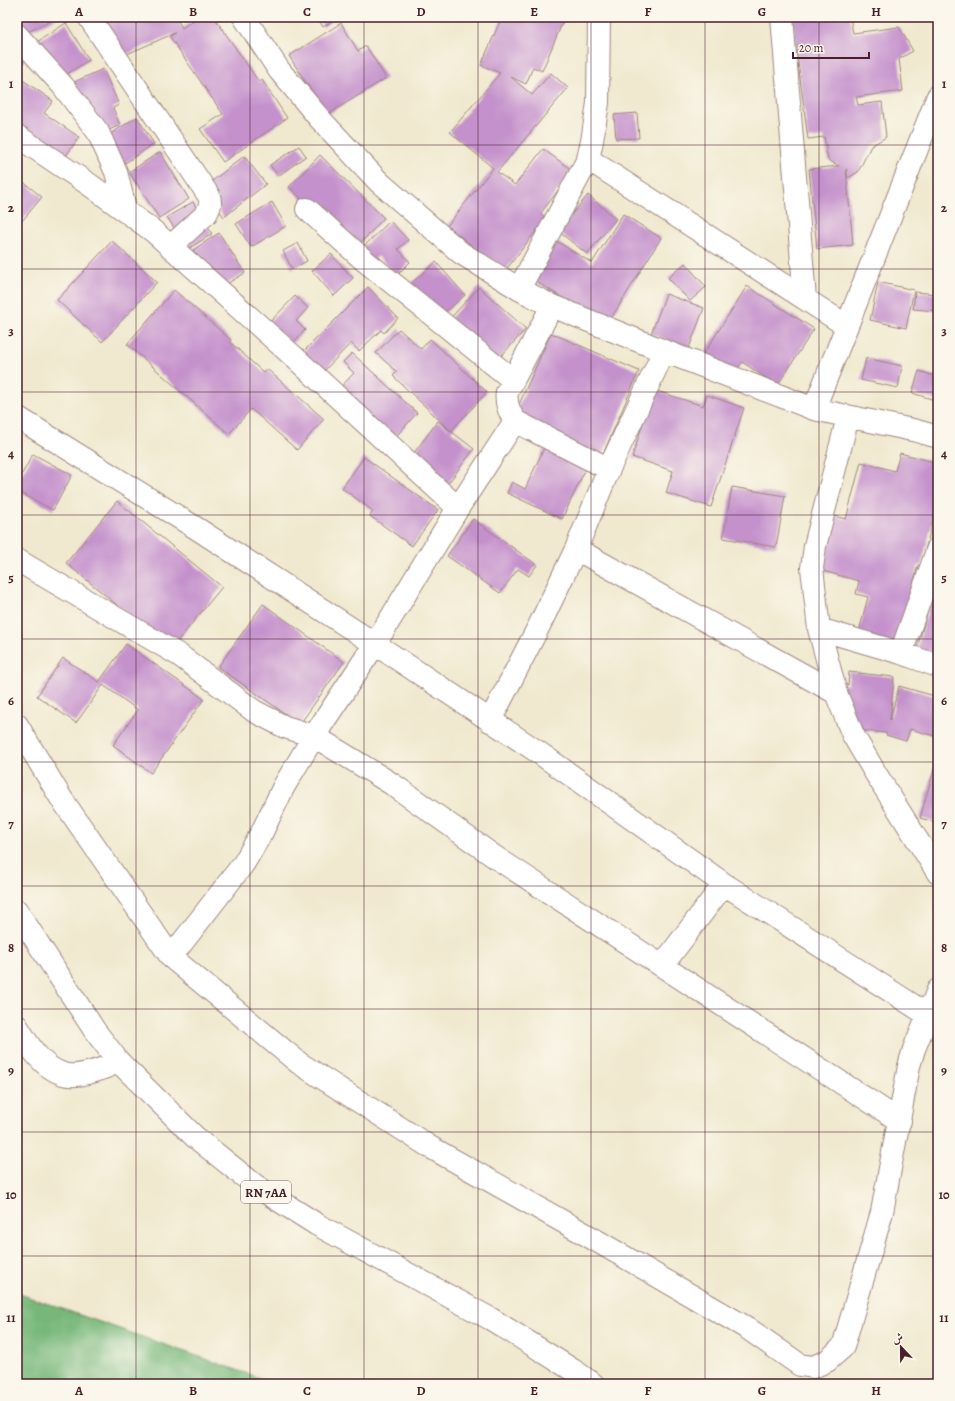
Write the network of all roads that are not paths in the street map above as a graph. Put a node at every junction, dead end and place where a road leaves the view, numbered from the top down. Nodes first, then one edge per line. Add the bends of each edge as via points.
1 (89, 17) edge
2 (244, 17) edge
3 (599, 17) edge
4 (782, 17) edge
5 (17, 35) edge
6 (938, 96) edge
7 (17, 136) edge
8 (588, 159) junction
9 (307, 209) dead end
10 (126, 212) junction
11 (170, 247) junction
12 (519, 289) junction
13 (805, 299) junction
14 (552, 306) junction
15 (847, 326) junction
16 (664, 351) junction
17 (513, 380) junction
18 (814, 409) junction
19 (17, 417) edge
20 (848, 417) junction
21 (516, 421) junction
22 (938, 437) edge
23 (609, 469) junction
24 (458, 508) junction
25 (938, 548) edge
26 (576, 549) junction
27 (17, 560) edge
28 (819, 630) junction
29 (375, 644) junction
30 (901, 653) junction
31 (938, 666) edge
32 (836, 693) junction
33 (490, 721) junction
34 (17, 725) edge
35 (314, 736) junction
36 (938, 873) edge
37 (724, 884) junction
38 (17, 911) edge
39 (171, 957) junction
40 (662, 966) junction
41 (938, 990) edge
42 (928, 1015) junction
43 (17, 1026) edge
44 (119, 1062) junction
45 (900, 1121) junction
46 (592, 1384) edge

1 - 11 street via 209,196 211,203 206,214
2 - 12 street via 279,70 320,119 379,182 461,253
3 - 8 street via 598,103
4 - 13 street
5 - 10 street via 63,86 98,132 116,172
6 - 15 street
7 - 10 street
8 - 12 street
8 - 13 street
9 - 17 street via 365,261
10 - 11 street
11 - 24 street
12 - 14 street
13 - 15 street
14 - 16 street
14 - 17 street
15 - 18 street
16 - 18 street
16 - 23 street
17 - 21 street via 506,400
18 - 20 street
19 - 29 street via 196,528
20 - 22 street
20 - 28 street via 815,546 812,568
21 - 23 street
21 - 24 street
23 - 26 street
24 - 29 street
25 - 30 street
26 - 32 street
26 - 33 street
27 - 35 street via 180,655 254,711 285,727
28 - 30 street
28 - 32 street
29 - 33 street
29 - 35 street
30 - 31 street
32 - 36 street via 853,735
33 - 37 street
34 - 39 street via 61,798
35 - 39 street via 284,786 244,863
35 - 40 street via 392,784 495,857
37 - 40 street
37 - 42 street
38 - 44 street, RN 7AA via 91,1025
39 - 45 street via 299,1063 430,1147 747,1328 800,1365 813,1367 827,1361 843,1347 882,1212
40 - 45 street
41 - 42 street
42 - 45 street via 909,1066
43 - 44 street via 32,1050 45,1064 63,1074 79,1075
44 - 46 street, RN 7AA via 195,1137 256,1186 316,1224 491,1319

